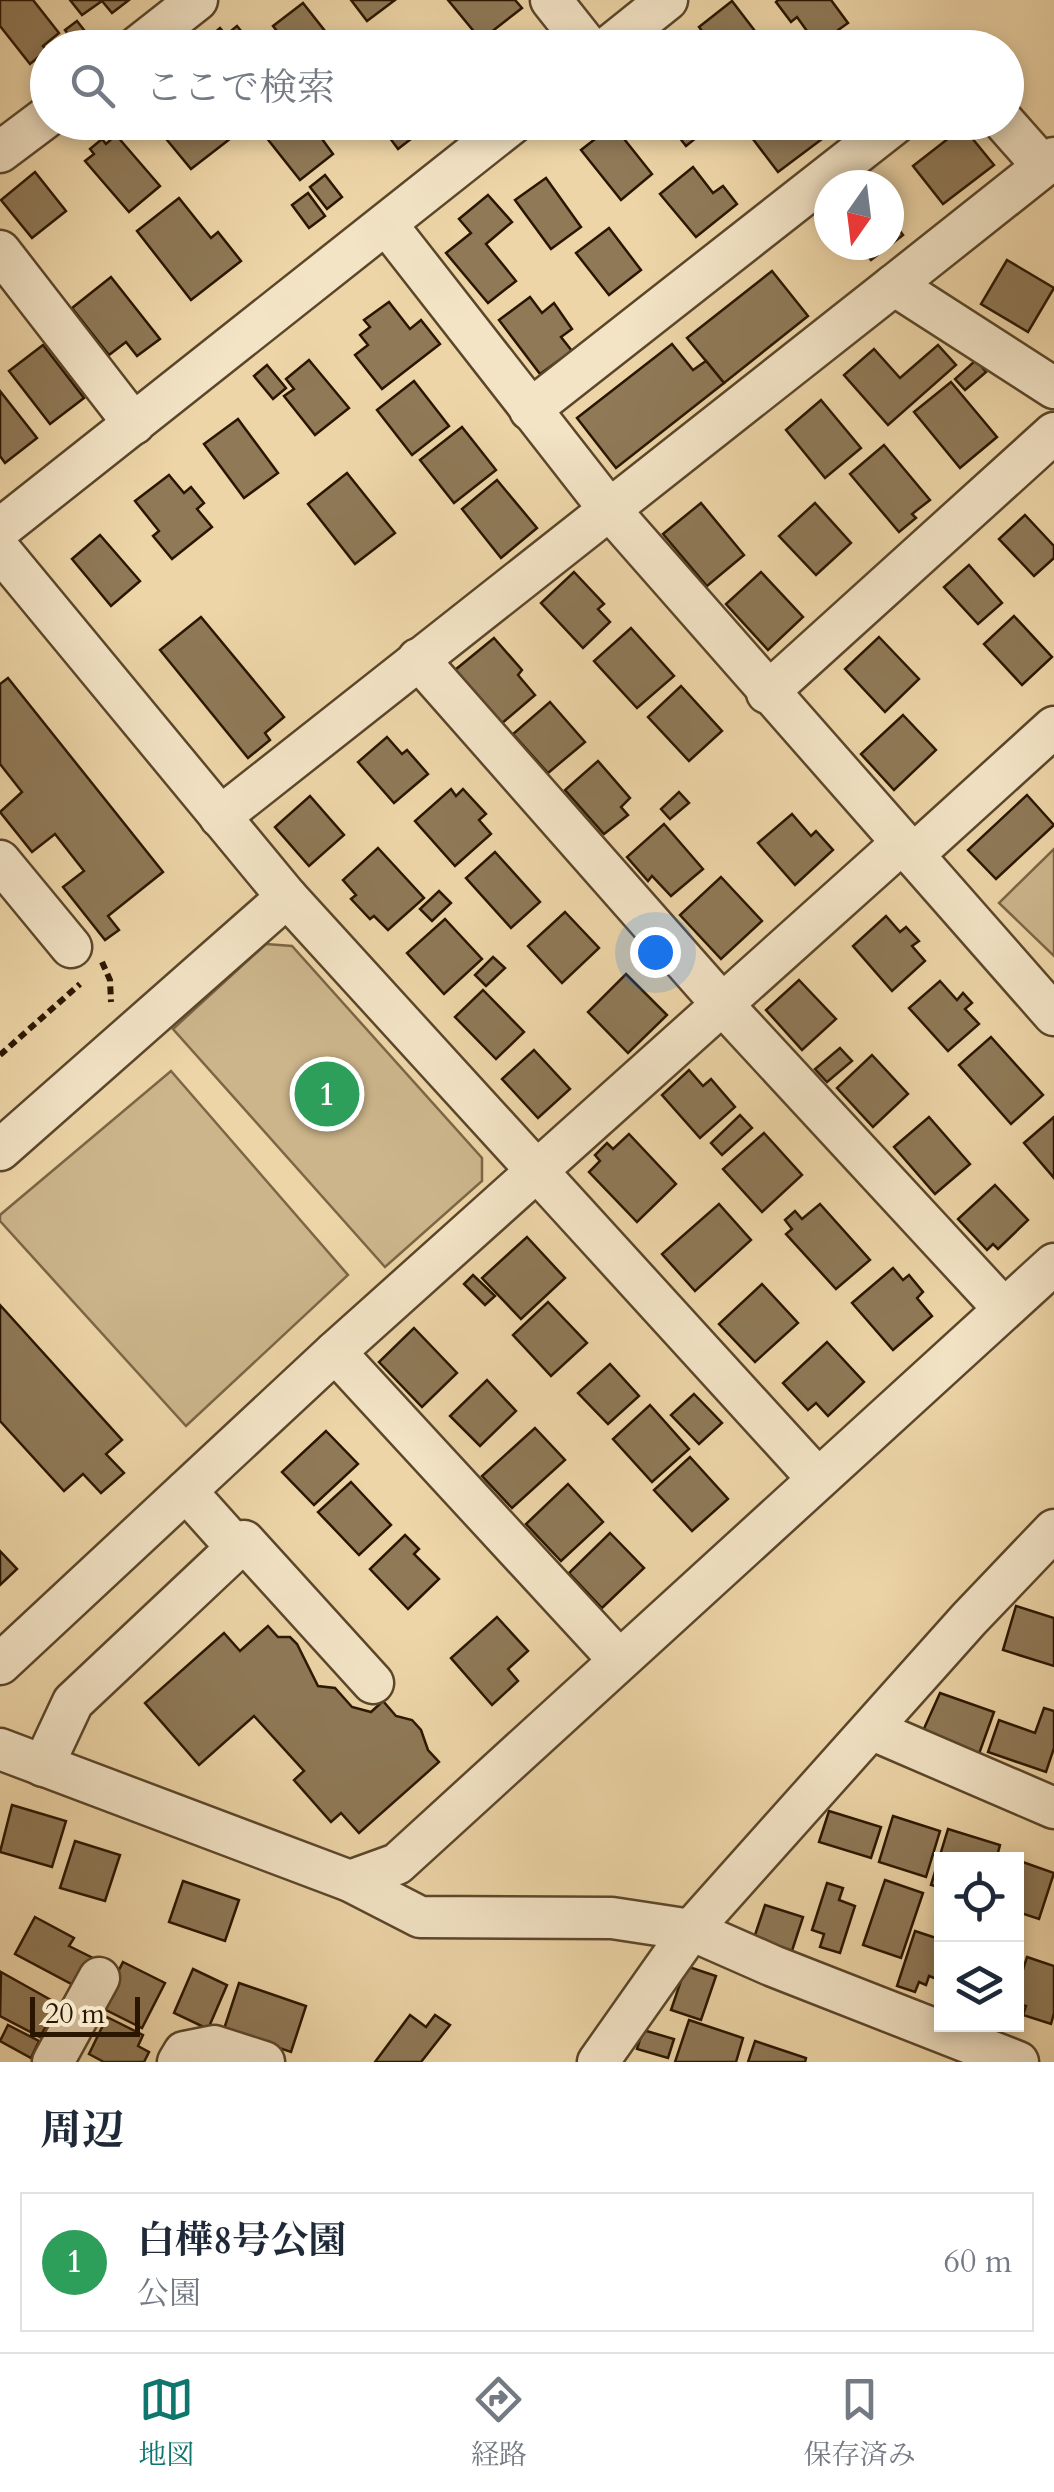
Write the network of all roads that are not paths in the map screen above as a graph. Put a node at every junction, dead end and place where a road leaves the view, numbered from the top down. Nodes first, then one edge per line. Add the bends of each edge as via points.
1 (197, 0) edge
2 (551, 0) edge
3 (667, 0) edge
4 (159, 30) edge
5 (575, 30) edge
6 (630, 30) edge
7 (30, 130) edge
8 (492, 140) edge
9 (874, 140) edge
10 (1024, 140) edge
11 (0, 152) edge
12 (1049, 162) edge
13 (387, 225) junction
14 (0, 250) edge
15 (894, 285) junction
16 (1054, 388) edge
17 (530, 410) junction
18 (134, 424) junction
19 (1054, 434) edge
20 (609, 509) junction
21 (0, 530) edge
22 (0, 550) edge
23 (418, 659) junction
24 (768, 693) junction
25 (1054, 727) edge
26 (220, 818) junction
27 (907, 849) junction
28 (0, 861) edge
29 (287, 897) junction
30 (87, 955) road end
31 (722, 1004) junction
32 (1054, 1015) edge
33 (0, 1150) edge
34 (536, 1172) junction
35 (1054, 1264) edge
36 (1004, 1309) junction
37 (335, 1352) junction
38 (818, 1479) junction
39 (186, 1491) junction
40 (1054, 1530) edge
41 (237, 1548) junction
42 (620, 1660) junction
43 (0, 1664) edge
44 (373, 1683) dead end
45 (872, 1730) junction
46 (0, 1749) edge
47 (43, 1766) junction
48 (1054, 1808) edge
49 (350, 1881) junction
50 (691, 1930) junction
51 (99, 1978) dead end
52 (54, 2062) edge
53 (178, 2062) edge
54 (264, 2062) edge
55 (598, 2062) edge
56 (1018, 2062) edge

1 - 4 street
2 - 5 street
3 - 6 street
7 - 11 street
8 - 13 street
9 - 17 street
10 - 12 street
12 - 15 street
13 - 17 street
13 - 18 street
14 - 18 street
15 - 16 street
15 - 20 street
17 - 20 street
18 - 21 street
19 - 24 street
20 - 23 street
20 - 24 street
22 - 26 street
23 - 26 street
23 - 31 street
24 - 27 street
25 - 27 street
26 - 29 street
27 - 31 street
27 - 32 street
28 - 30 street
29 - 33 street
29 - 34 street
31 - 34 street
31 - 36 street
34 - 37 street
34 - 38 street
35 - 36 street
36 - 38 street
37 - 39 street
37 - 42 street
38 - 42 street
39 - 41 street
39 - 43 street
40 - 45 street
41 - 44 street via 244,1541
41 - 47 street via 73,1702
42 - 49 street via 397,1864
45 - 48 street
45 - 50 street
46 - 47 street
47 - 49 street
49 - 50 street via 420,1917 612,1918
50 - 55 street
50 - 56 street
51 - 52 street
53 - 54 street via 184,2052 214,2046

